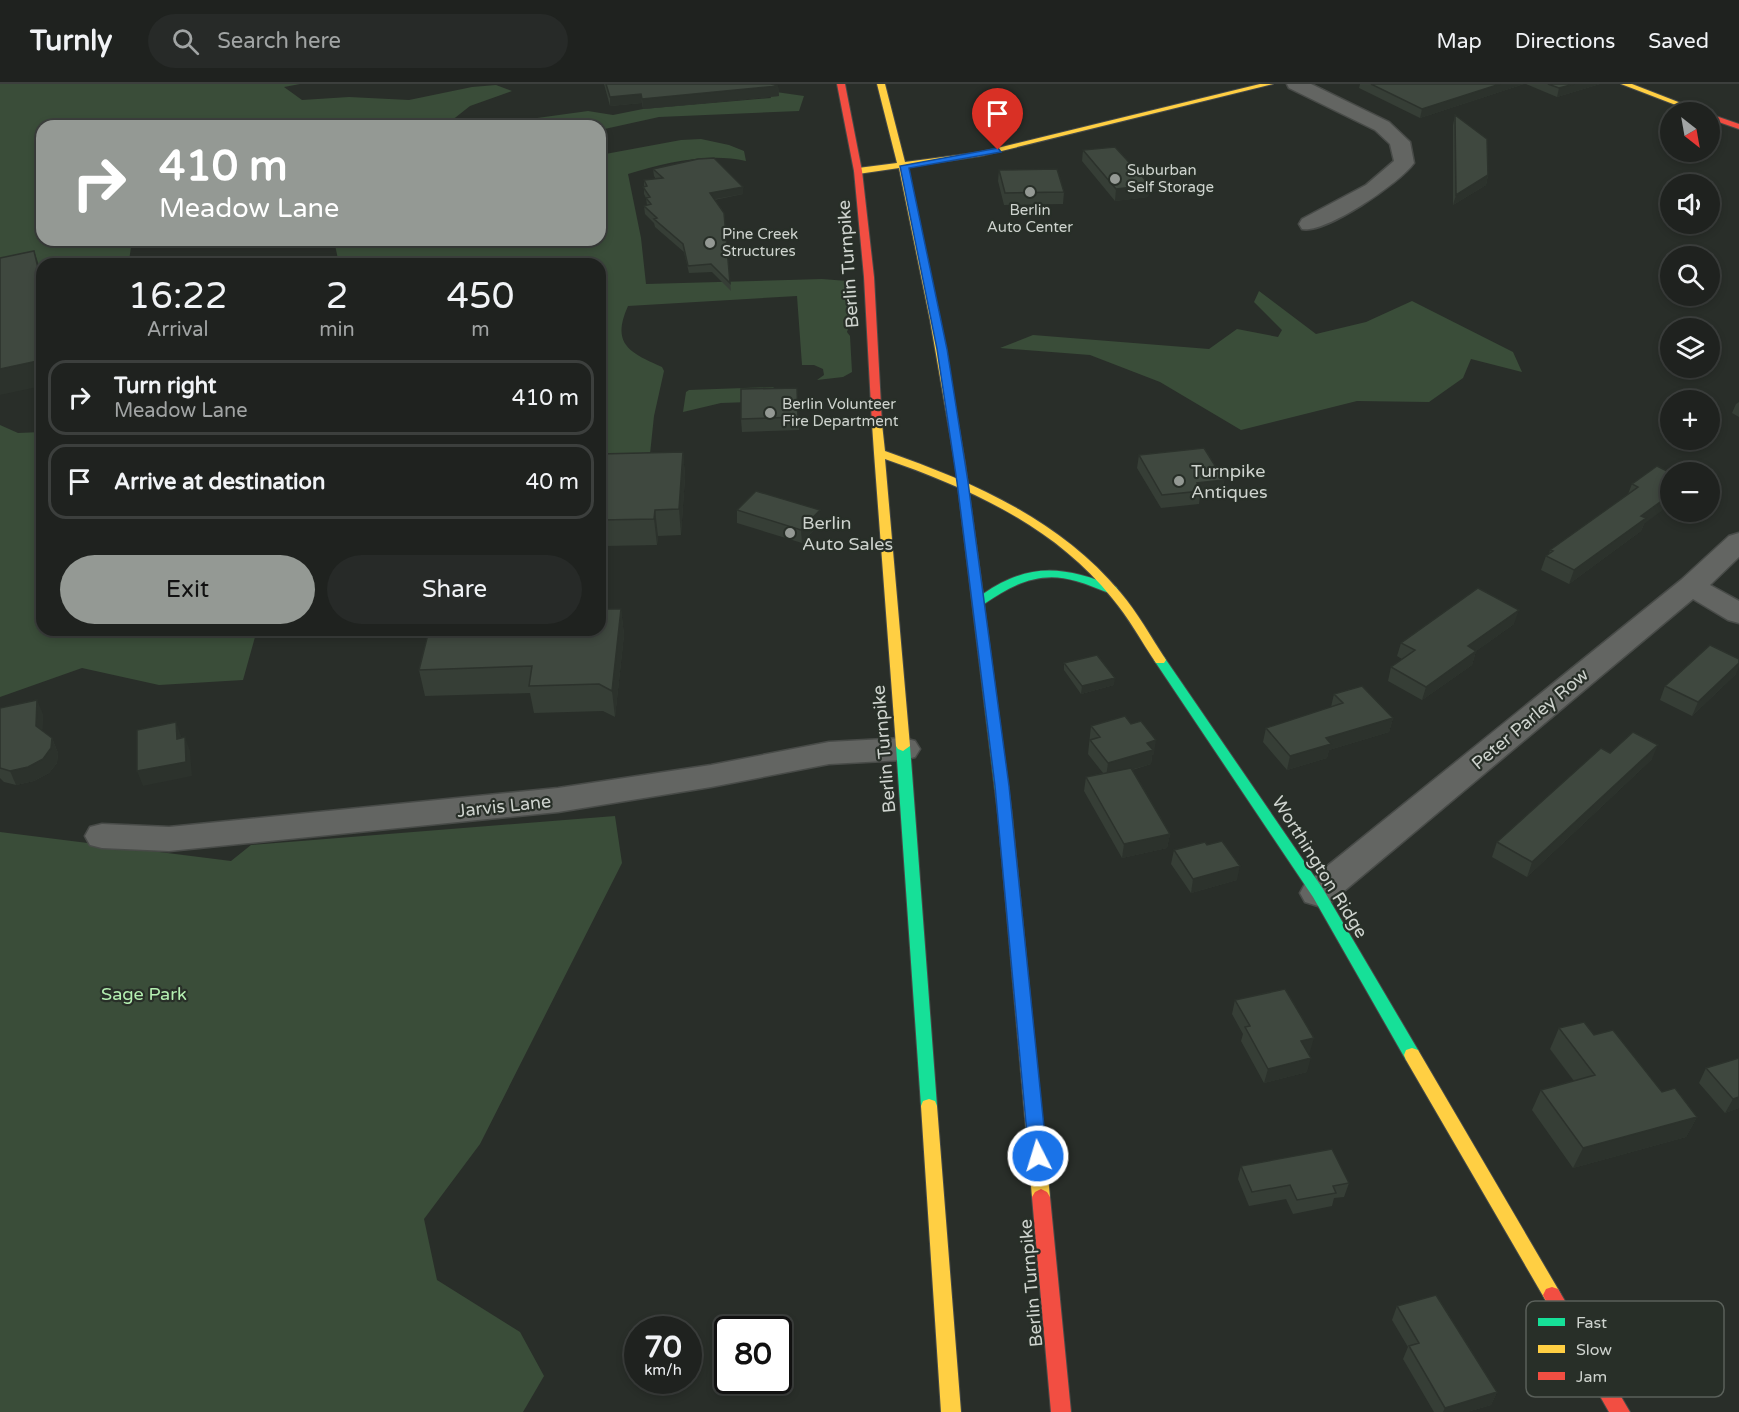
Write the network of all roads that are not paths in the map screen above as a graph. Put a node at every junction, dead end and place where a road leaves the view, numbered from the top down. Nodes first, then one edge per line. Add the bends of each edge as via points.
1 (841, 84) edge
2 (882, 84) edge
3 (1269, 84) edge
4 (1296, 84) edge
5 (1624, 84) edge
6 (1673, 102) edge
7 (1720, 120) edge
8 (1739, 127) edge
9 (904, 166) junction
10 (858, 171) junction
11 (1310, 224) dead end
12 (879, 453) junction
13 (963, 482) junction
14 (1739, 542) edge
15 (1691, 586) junction
16 (1112, 590) junction
17 (978, 602) junction
18 (1739, 614) edge
19 (903, 749) junction
20 (102, 836) dead end
21 (1318, 893) junction
22 (1555, 1301) edge
23 (1611, 1397) edge
24 (951, 1412) edge
25 (1061, 1412) edge
26 (1620, 1412) edge

1 - 10 main road, Berlin Turnpike
2 - 9 main road, Berlin Turnpike
3 - 9 main road via 1014,147
4 - 11 street via 1382,126 1400,142 1404,163 1373,189
5 - 6 main road
7 - 8 main road
9 - 10 main road
9 - 13 main road, Berlin Turnpike via 942,349
10 - 12 main road, Berlin Turnpike via 869,277
12 - 13 main road, Worthington Ridge
12 - 19 main road, Berlin Turnpike
13 - 16 main road, Worthington Ridge via 1035,519 1084,558
13 - 17 main road, Berlin Turnpike
14 - 15 street, Peter Parley Row
15 - 18 street
15 - 21 street, Peter Parley Row
16 - 17 main road via 1060,571 1037,572 1014,577
16 - 21 main road, Worthington Ridge
17 - 25 main road, Berlin Turnpike via 1015,912
19 - 20 street, Jarvis Lane via 829,753 558,800 169,839
19 - 24 main road, Berlin Turnpike
21 - 22 main road, Worthington Ridge
23 - 26 main road, Worthington Ridge

